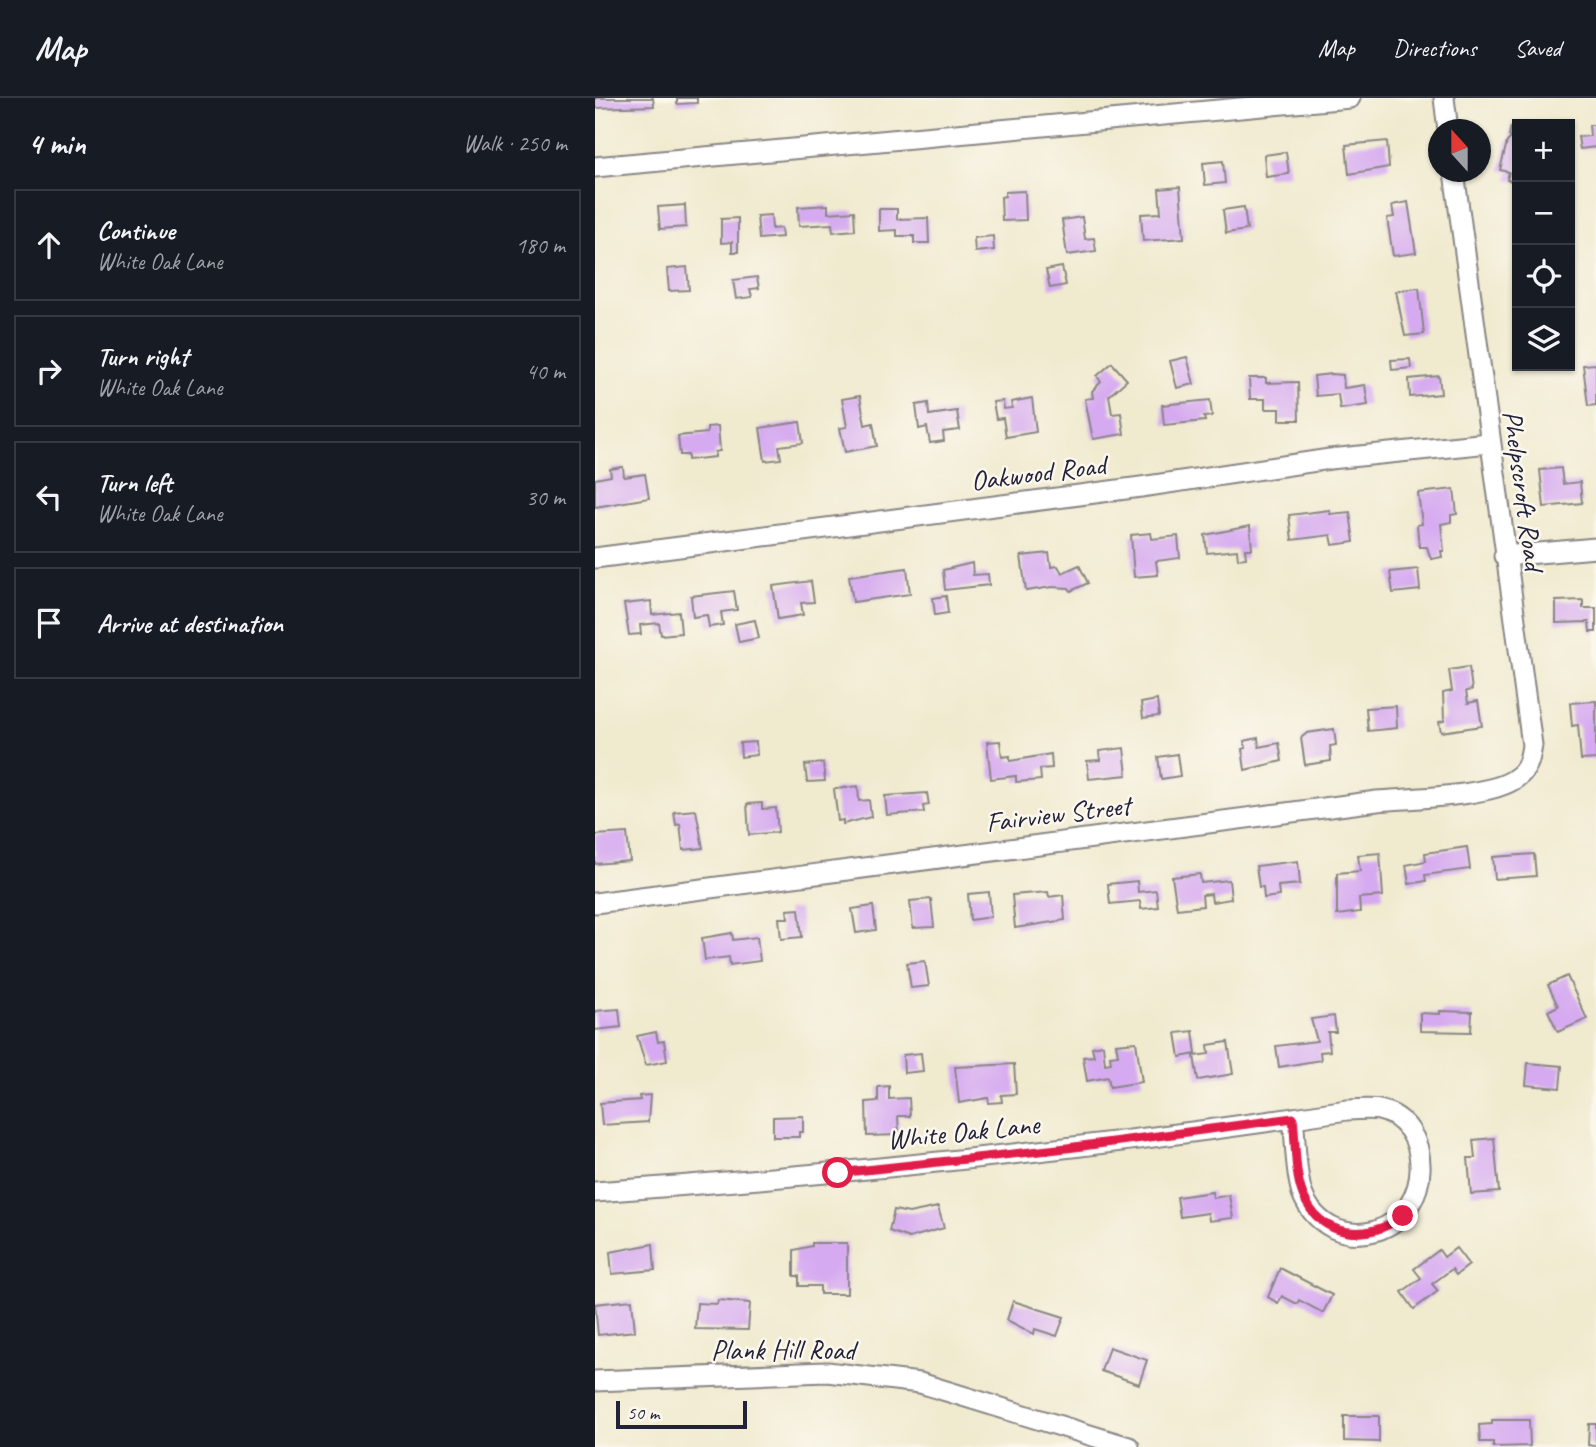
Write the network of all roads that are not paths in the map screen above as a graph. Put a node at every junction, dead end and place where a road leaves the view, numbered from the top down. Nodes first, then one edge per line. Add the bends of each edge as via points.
1 (1350, 98) edge
2 (1444, 98) edge
3 (1447, 119) edge
4 (595, 167) edge
5 (1455, 182) edge
6 (1489, 443) junction
7 (1596, 548) edge
8 (1504, 556) junction
9 (595, 558) edge
10 (1523, 772) joint
11 (595, 903) edge
12 (1293, 1118) junction
13 (595, 1192) edge
14 (595, 1381) edge
15 (1129, 1447) edge

1 - 4 street
2 - 3 street
5 - 6 street, Phelpscroft Road
6 - 8 street, Phelpscroft Road
6 - 9 street, Oakwood Road via 1330,459
7 - 8 street
8 - 10 street, Phelpscroft Road via 1532,745
10 - 11 street, Fairview Street via 1505,785 1463,793
12 - 12 street, White Oak Lane via 1347,1110 1379,1110 1398,1118 1417,1150 1419,1189 1413,1203 1392,1224 1363,1234 1341,1232 1321,1222 1302,1192
12 - 13 street, White Oak Lane via 838,1173
14 - 15 street, Plank Hill Road via 827,1372 920,1382

